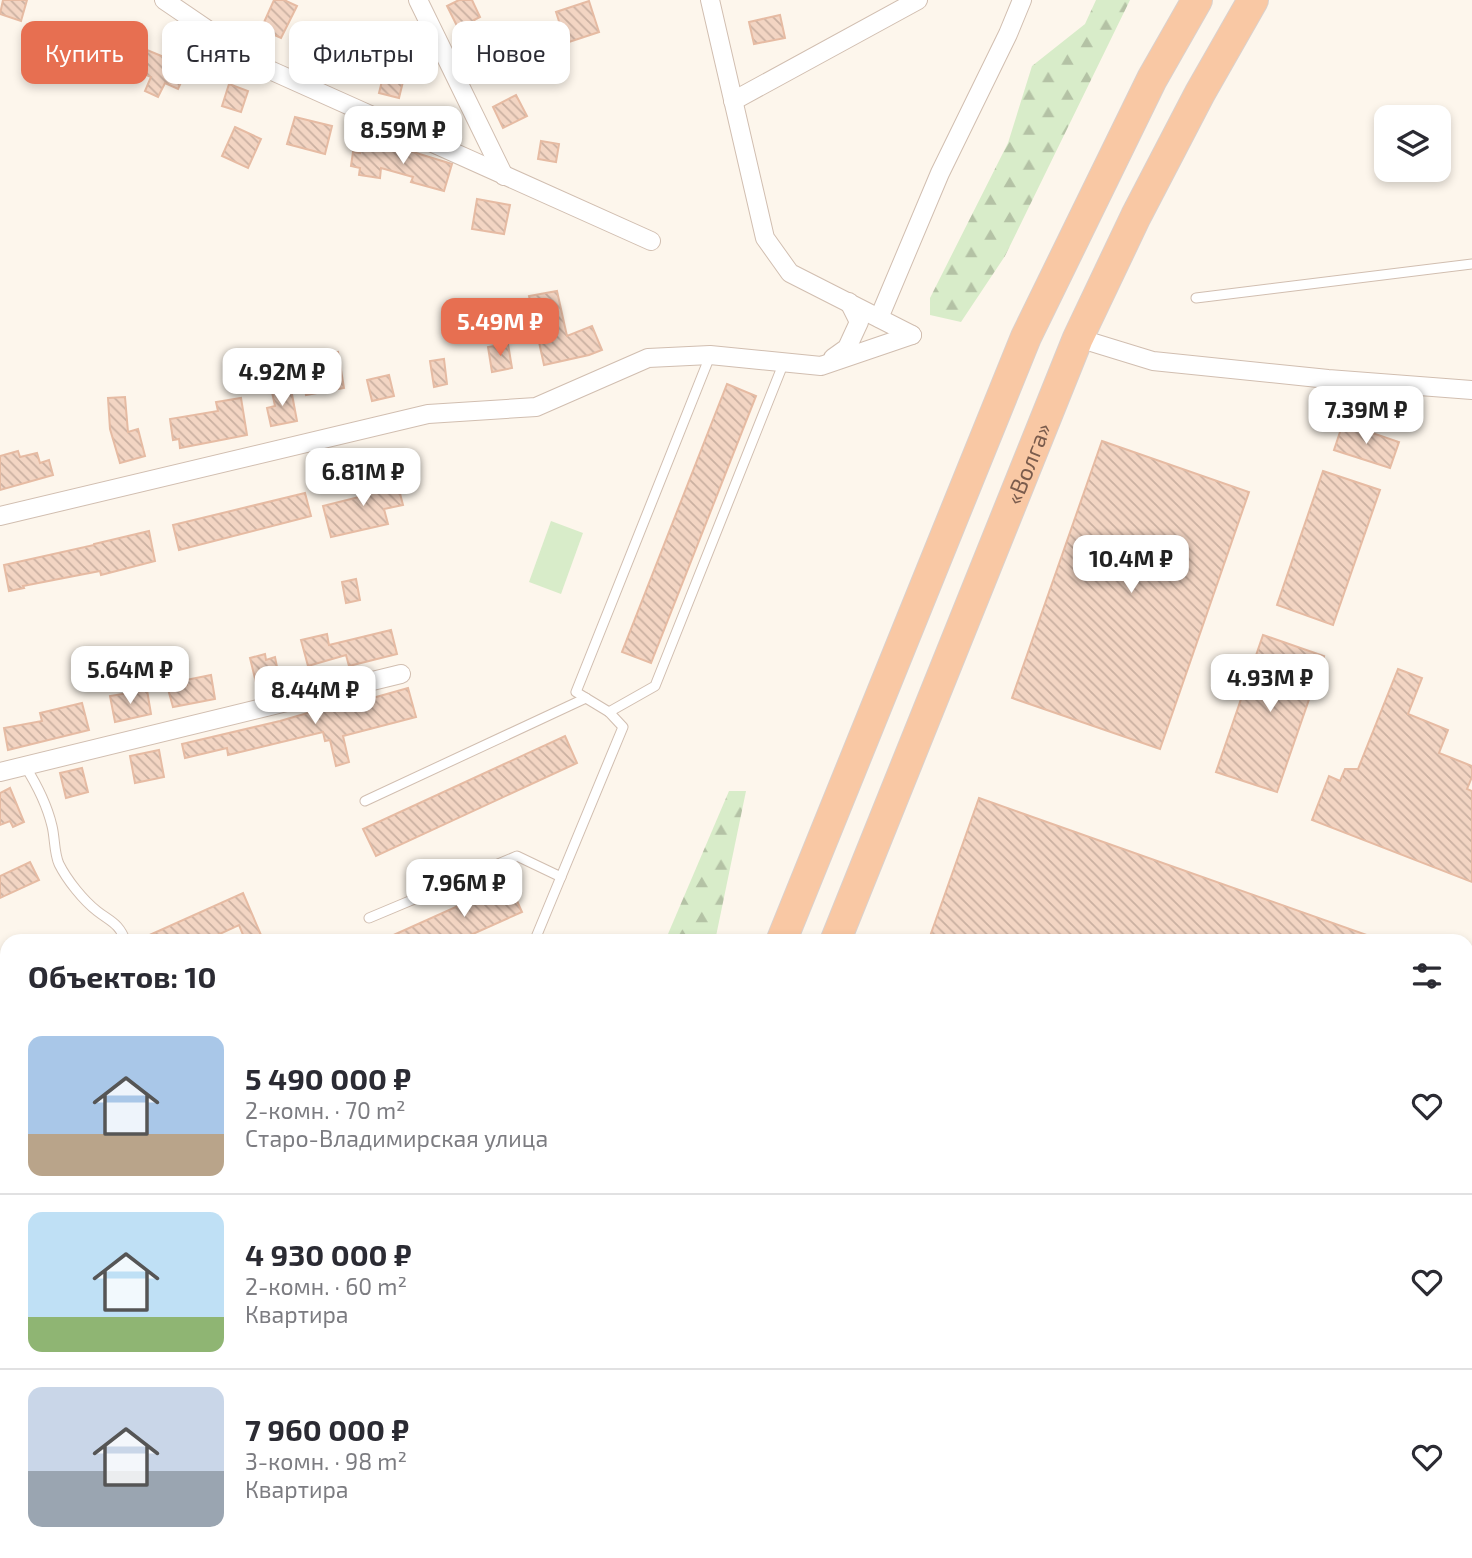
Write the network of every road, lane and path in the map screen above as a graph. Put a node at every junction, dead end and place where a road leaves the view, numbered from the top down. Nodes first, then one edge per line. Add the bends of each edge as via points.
1 (164, 0) edge
2 (418, 0) edge
3 (710, 0) edge
4 (918, 0) edge
5 (1022, 0) edge
6 (1198, 0) edge
7 (1253, 0) edge
8 (733, 101) junction
9 (504, 176) junction
10 (651, 241) dead end
11 (1472, 264) edge
12 (1196, 298) dead end
13 (849, 302) junction
14 (879, 317) junction
15 (1077, 338) junction
16 (710, 355) junction
17 (784, 362) junction
18 (821, 366) junction
19 (1472, 390) edge
20 (0, 516) edge
21 (401, 674) dead end
22 (586, 698) junction
23 (609, 712) junction
24 (25, 766) junction
25 (0, 772) edge
26 (365, 801) dead end
27 (561, 877) junction
28 (369, 918) dead end
29 (123, 934) edge
30 (537, 934) edge
31 (784, 934) edge
32 (838, 934) edge

1 - 9 street via 261,66
2 - 9 street
3 - 8 street
4 - 8 street
5 - 14 street via 940,173
6 - 31 highway via 1152,79 1026,337
7 - 15 highway, «Волга» via 1200,93
8 - 13 street via 765,238 790,273
9 - 10 street
11 - 12 lane
13 - 14 street
13 - 18 street via 859,322 848,348
14 - 18 street via 912,335
15 - 19 street via 1153,361
15 - 32 highway, «Волга»
16 - 17 street
16 - 20 street via 648,358 536,407 428,414
16 - 22 lane via 576,692
17 - 18 street
17 - 23 lane via 655,686
21 - 24 street
22 - 23 lane
22 - 26 lane
23 - 27 lane via 623,727
24 - 25 street
24 - 29 lane via 52,824 58,863 81,897 114,921
27 - 28 lane via 517,856
27 - 30 lane

